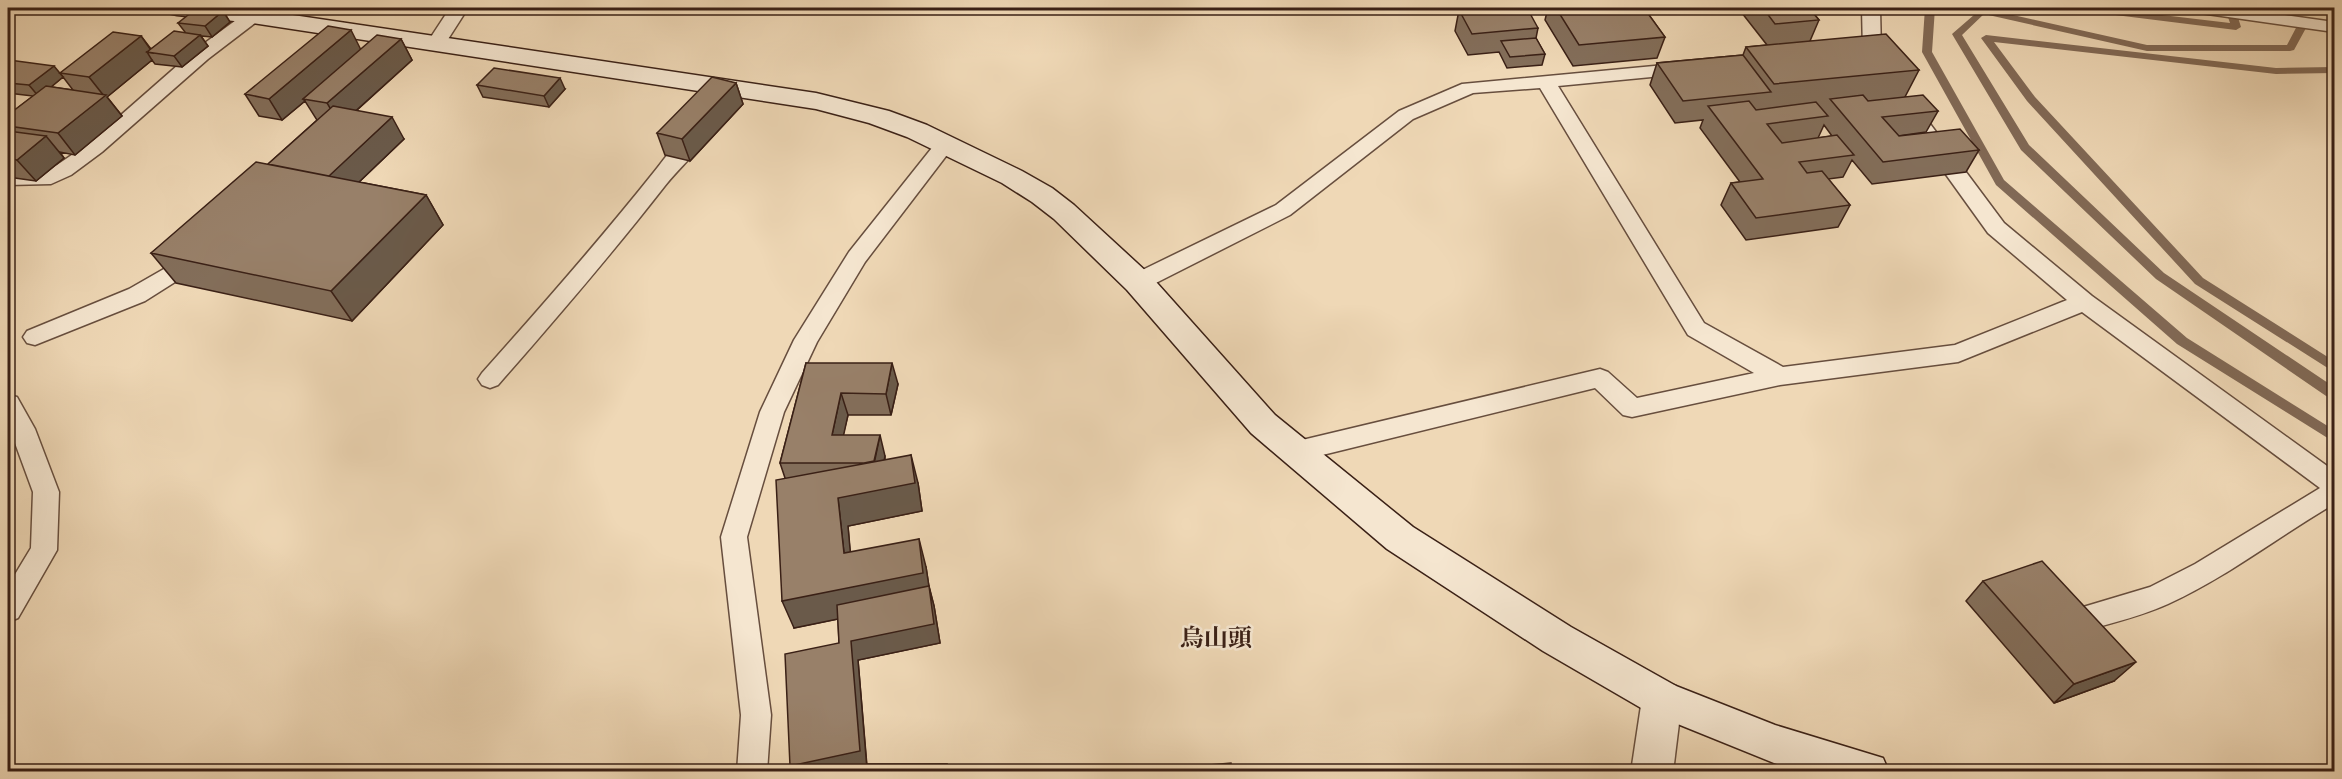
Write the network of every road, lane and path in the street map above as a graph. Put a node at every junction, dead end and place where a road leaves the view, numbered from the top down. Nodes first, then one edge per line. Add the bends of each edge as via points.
1 (177, 8) edge
2 (459, 8) edge
3 (1871, 8) edge
4 (2200, 8) edge
5 (253, 16) junction
6 (2334, 27) edge
7 (416, 47) junction
8 (1872, 52) junction
9 (1848, 54) edge
10 (1709, 67) edge
11 (1546, 82) junction
12 (710, 122) edge
13 (946, 143) junction
14 (8, 178) edge
15 (212, 247) edge
16 (1138, 282) junction
17 (2084, 302) junction
18 (35, 337) dead end
19 (1780, 376) junction
20 (490, 379) dead end
21 (8, 404) edge
22 (1298, 451) junction
23 (2334, 484) edge
24 (2334, 492) edge
25 (8, 610) edge
26 (2062, 625) edge
27 (1662, 699) junction
28 (752, 771) edge
29 (1652, 771) edge
30 (1868, 771) edge

1 - 5 main road
2 - 7 lane
3 - 8 lane
4 - 6 lane
5 - 7 main road
5 - 14 lane via 64,170 51,177
7 - 13 main road via 734,98 847,108
8 - 9 lane
8 - 17 lane via 1996,228
10 - 11 lane
11 - 16 lane via 1468,88 1406,115 1283,210
11 - 19 lane via 1696,329
12 - 20 lane via 678,156 598,258
13 - 16 main road via 1042,195
13 - 28 lane via 857,257 806,339 772,412 734,537 756,715
15 - 18 lane via 137,295
16 - 22 main road via 1263,424
17 - 19 lane via 1958,353
17 - 23 lane
19 - 22 lane via 1632,408 1600,378
21 - 25 lane via 23,429 46,492 44,550
22 - 27 main road via 1400,538 1557,639
24 - 26 lane via 2159,596
27 - 29 main road
27 - 30 main road via 1774,744

